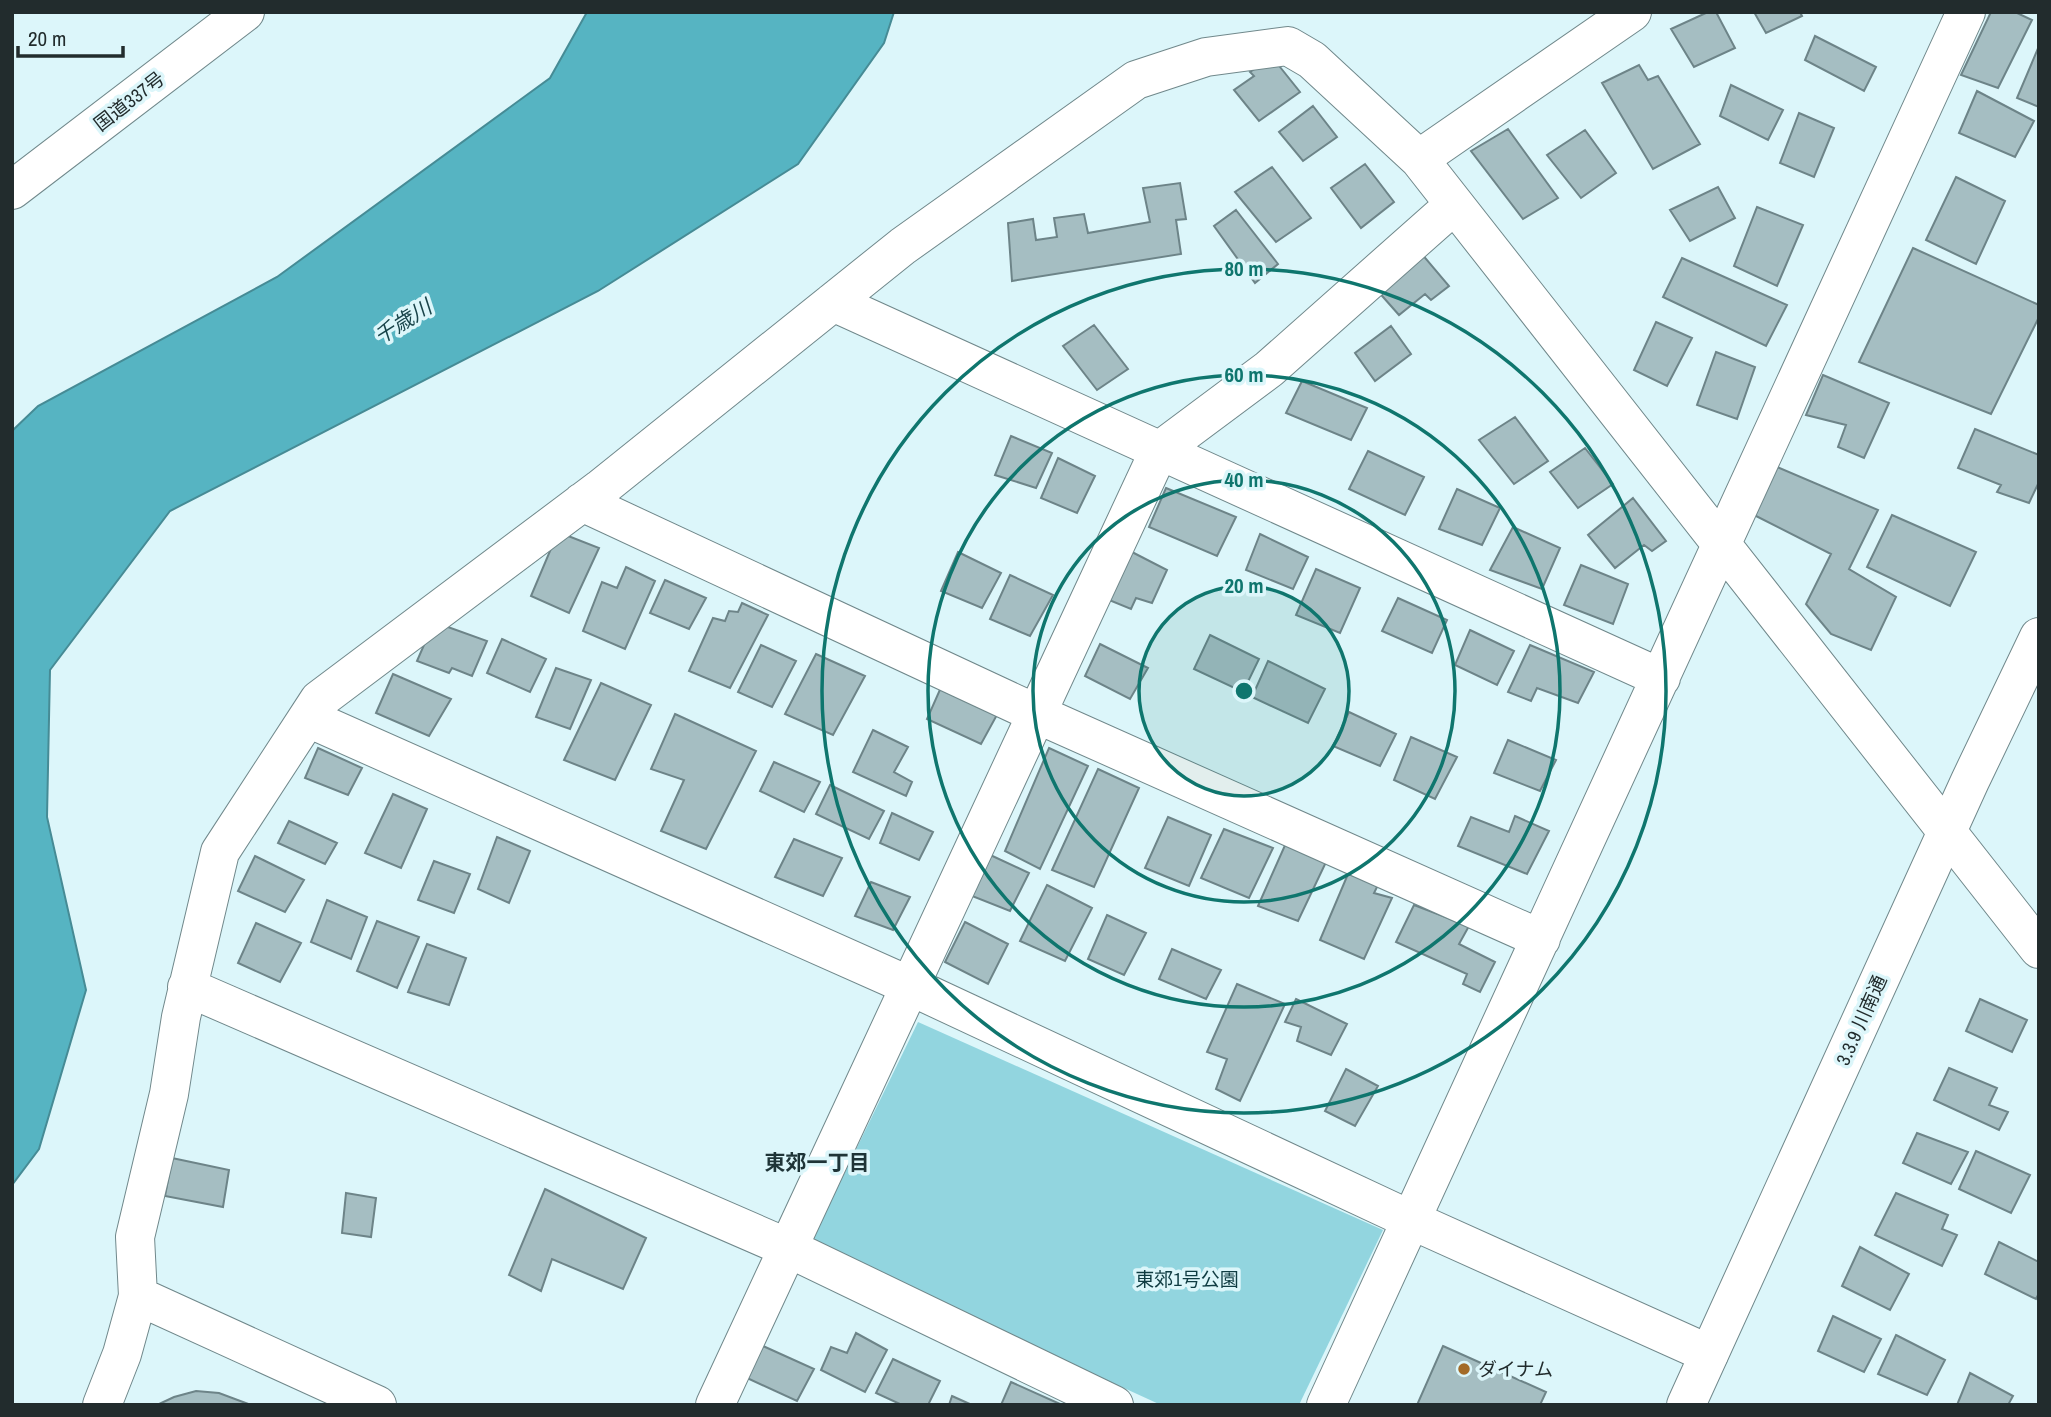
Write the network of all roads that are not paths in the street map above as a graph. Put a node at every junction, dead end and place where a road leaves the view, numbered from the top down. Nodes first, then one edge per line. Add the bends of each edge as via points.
1 (245, 12) edge
2 (1632, 12) edge
3 (1966, 12) edge
4 (1419, 159) junction
5 (12, 190) edge
6 (1454, 205) junction
7 (833, 302) junction
8 (1159, 451) junction
9 (582, 502) junction
10 (1722, 545) junction
11 (2039, 636) edge
12 (1661, 678) junction
13 (1037, 714) junction
14 (308, 718) junction
15 (1947, 831) junction
16 (1541, 939) junction
17 (2039, 949) edge
18 (910, 986) junction
19 (187, 987) junction
20 (1411, 1220) junction
21 (788, 1248) junction
22 (138, 1296) junction
23 (1709, 1354) junction
24 (102, 1405) edge
25 (377, 1405) edge
26 (715, 1405) edge
27 (1114, 1405) edge
28 (1326, 1405) edge
29 (1686, 1405) edge

1 - 5 main road, 国道337号
2 - 4 main road
3 - 10 main road
4 - 6 main road
4 - 7 main road via 1312,60 1288,46 1206,57 1136,80 903,246
6 - 8 main road via 1269,369
6 - 10 main road
7 - 8 main road
7 - 9 main road
8 - 12 main road
8 - 13 main road
9 - 13 main road
9 - 14 main road via 319,700
10 - 12 main road
10 - 15 main road
11 - 15 main road, 3.3.9 川南通
12 - 16 main road
13 - 16 main road
13 - 18 main road
14 - 18 main road
14 - 19 main road via 220,852
15 - 17 main road
15 - 23 main road, 3.3.9 川南通
16 - 20 main road
18 - 20 main road
18 - 21 main road
19 - 21 main road
19 - 22 main road via 169,1094 135,1237
20 - 23 main road
20 - 28 main road
21 - 26 main road
21 - 27 main road
22 - 24 main road
22 - 25 main road
23 - 29 main road, 3.3.9 川南通

